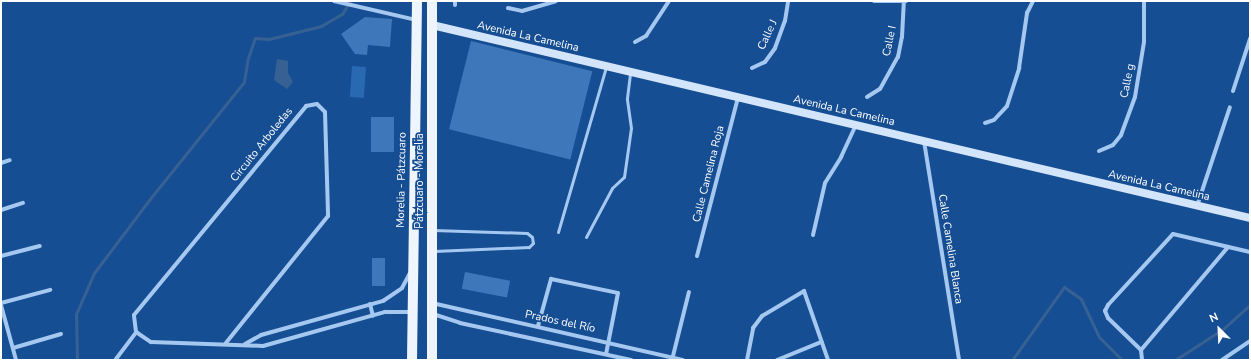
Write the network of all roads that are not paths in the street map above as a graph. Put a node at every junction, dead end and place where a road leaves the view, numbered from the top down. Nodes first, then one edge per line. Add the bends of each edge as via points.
1 (334, 1) edge
2 (417, 1) edge
3 (432, 1) edge
4 (556, 1) edge
5 (669, 1) edge
6 (788, 1) edge
7 (874, 1) edge
8 (905, 1) edge
9 (1033, 1) edge
10 (1144, 1) edge
11 (508, 8) dead end
12 (417, 20) junction
13 (432, 25) junction
14 (1250, 39) edge
15 (635, 42) dead end
16 (606, 66) junction
17 (752, 68) dead end
18 (630, 72) junction
19 (1233, 91) dead end
20 (867, 96) dead end
21 (738, 97) junction
22 (1230, 107) dead end
23 (985, 123) dead end
24 (856, 125) junction
25 (924, 141) junction
26 (1099, 151) dead end
27 (10, 160) dead end
28 (1, 163) edge
29 (24, 203) dead end
30 (1197, 206) junction
31 (1, 210) edge
32 (1250, 218) edge
33 (432, 230) junction
34 (558, 232) dead end
35 (813, 235) dead end
36 (586, 237) dead end
37 (40, 246) dead end
38 (1228, 247) junction
39 (432, 251) junction
40 (1250, 252) edge
41 (1, 256) edge
42 (697, 256) dead end
43 (412, 267) junction
44 (50, 290) dead end
45 (689, 292) dead end
46 (432, 303) junction
47 (1, 304) edge
48 (370, 304) junction
49 (412, 312) junction
50 (433, 314) junction
51 (373, 316) junction
52 (538, 326) junction
53 (136, 332) junction
54 (61, 334) dead end
55 (608, 341) junction
56 (1250, 341) edge
57 (821, 342) junction
58 (226, 343) junction
59 (245, 344) junction
60 (13, 348) junction
61 (412, 349) junction
62 (1142, 350) junction
63 (606, 354) junction
64 (1142, 358) edge
65 (116, 359) edge
66 (622, 359) edge
67 (672, 359) edge
68 (16, 360) edge
69 (408, 360) edge
70 (412, 360) edge
71 (432, 360) edge
72 (631, 360) edge
73 (684, 360) edge
74 (747, 360) edge
75 (777, 360) edge
76 (828, 360) edge
77 (959, 360) edge
78 (1222, 360) edge

1 - 12 street
2 - 12 main road, Morelia - Pátzcuaro
3 - 13 main road, Pátzcuaro - Morelia
4 - 11 street via 522,11
5 - 15 street via 646,36
6 - 17 street, Calle J via 785,22 775,48 765,62
7 - 8 street
8 - 20 street, Calle I via 898,56 880,89
9 - 23 street via 1027,14 1019,68 1007,106 994,120
10 - 26 street, Calle g via 1144,42 1135,97 1121,135 1113,145
12 - 43 main road, Morelia - Pátzcuaro
13 - 16 street, Avenida La Camelina
13 - 33 main road, Pátzcuaro - Morelia
14 - 19 street
16 - 18 street, Avenida La Camelina
16 - 34 lane
18 - 21 street, Avenida La Camelina
18 - 36 lane via 627,98 631,128 624,177 612,188
21 - 24 street, Avenida La Camelina
21 - 42 street, Calle Camelina Roja
22 - 30 street
24 - 25 street, Avenida La Camelina
24 - 35 street via 841,158 825,183
25 - 30 street, Avenida La Camelina
25 - 77 street, Calle Camelina Blanca
27 - 28 street
29 - 31 street
30 - 32 street, Avenida La Camelina
33 - 39 main road, Pátzcuaro - Morelia
33 - 39 lane via 527,233 532,237 533,243 529,246
37 - 41 street
38 - 40 street
38 - 62 street
38 - 62 street via 1173,234 1108,305 1105,312 1108,318
39 - 46 main road, Pátzcuaro - Morelia
43 - 48 street via 402,288 393,296
43 - 49 main road, Morelia - Pátzcuaro
44 - 47 street
45 - 67 street
46 - 50 main road, Pátzcuaro - Morelia
46 - 52 street, Prados del Río
47 - 60 street
48 - 51 street
48 - 59 street via 261,335
49 - 51 street via 385,312
49 - 61 main road, Morelia - Pátzcuaro
50 - 63 street via 460,323
50 - 71 main road, Pátzcuaro - Morelia
51 - 59 street via 263,346
52 - 55 street, Prados del Río
52 - 55 street via 551,279 618,293
53 - 58 street via 151,342
53 - 58 street, Circuito Arboledas via 134,314 306,106 317,104 324,112 328,216
53 - 65 street
54 - 60 street
55 - 63 street
55 - 67 street, Prados del Río
56 - 78 street
57 - 74 street via 804,291 762,316 754,328
57 - 75 street
57 - 76 street
58 - 59 street
60 - 68 street
61 - 69 street
61 - 70 main road, Morelia - Pátzcuaro
62 - 64 street
63 - 66 street
66 - 72 street
67 - 73 street, Prados del Río

